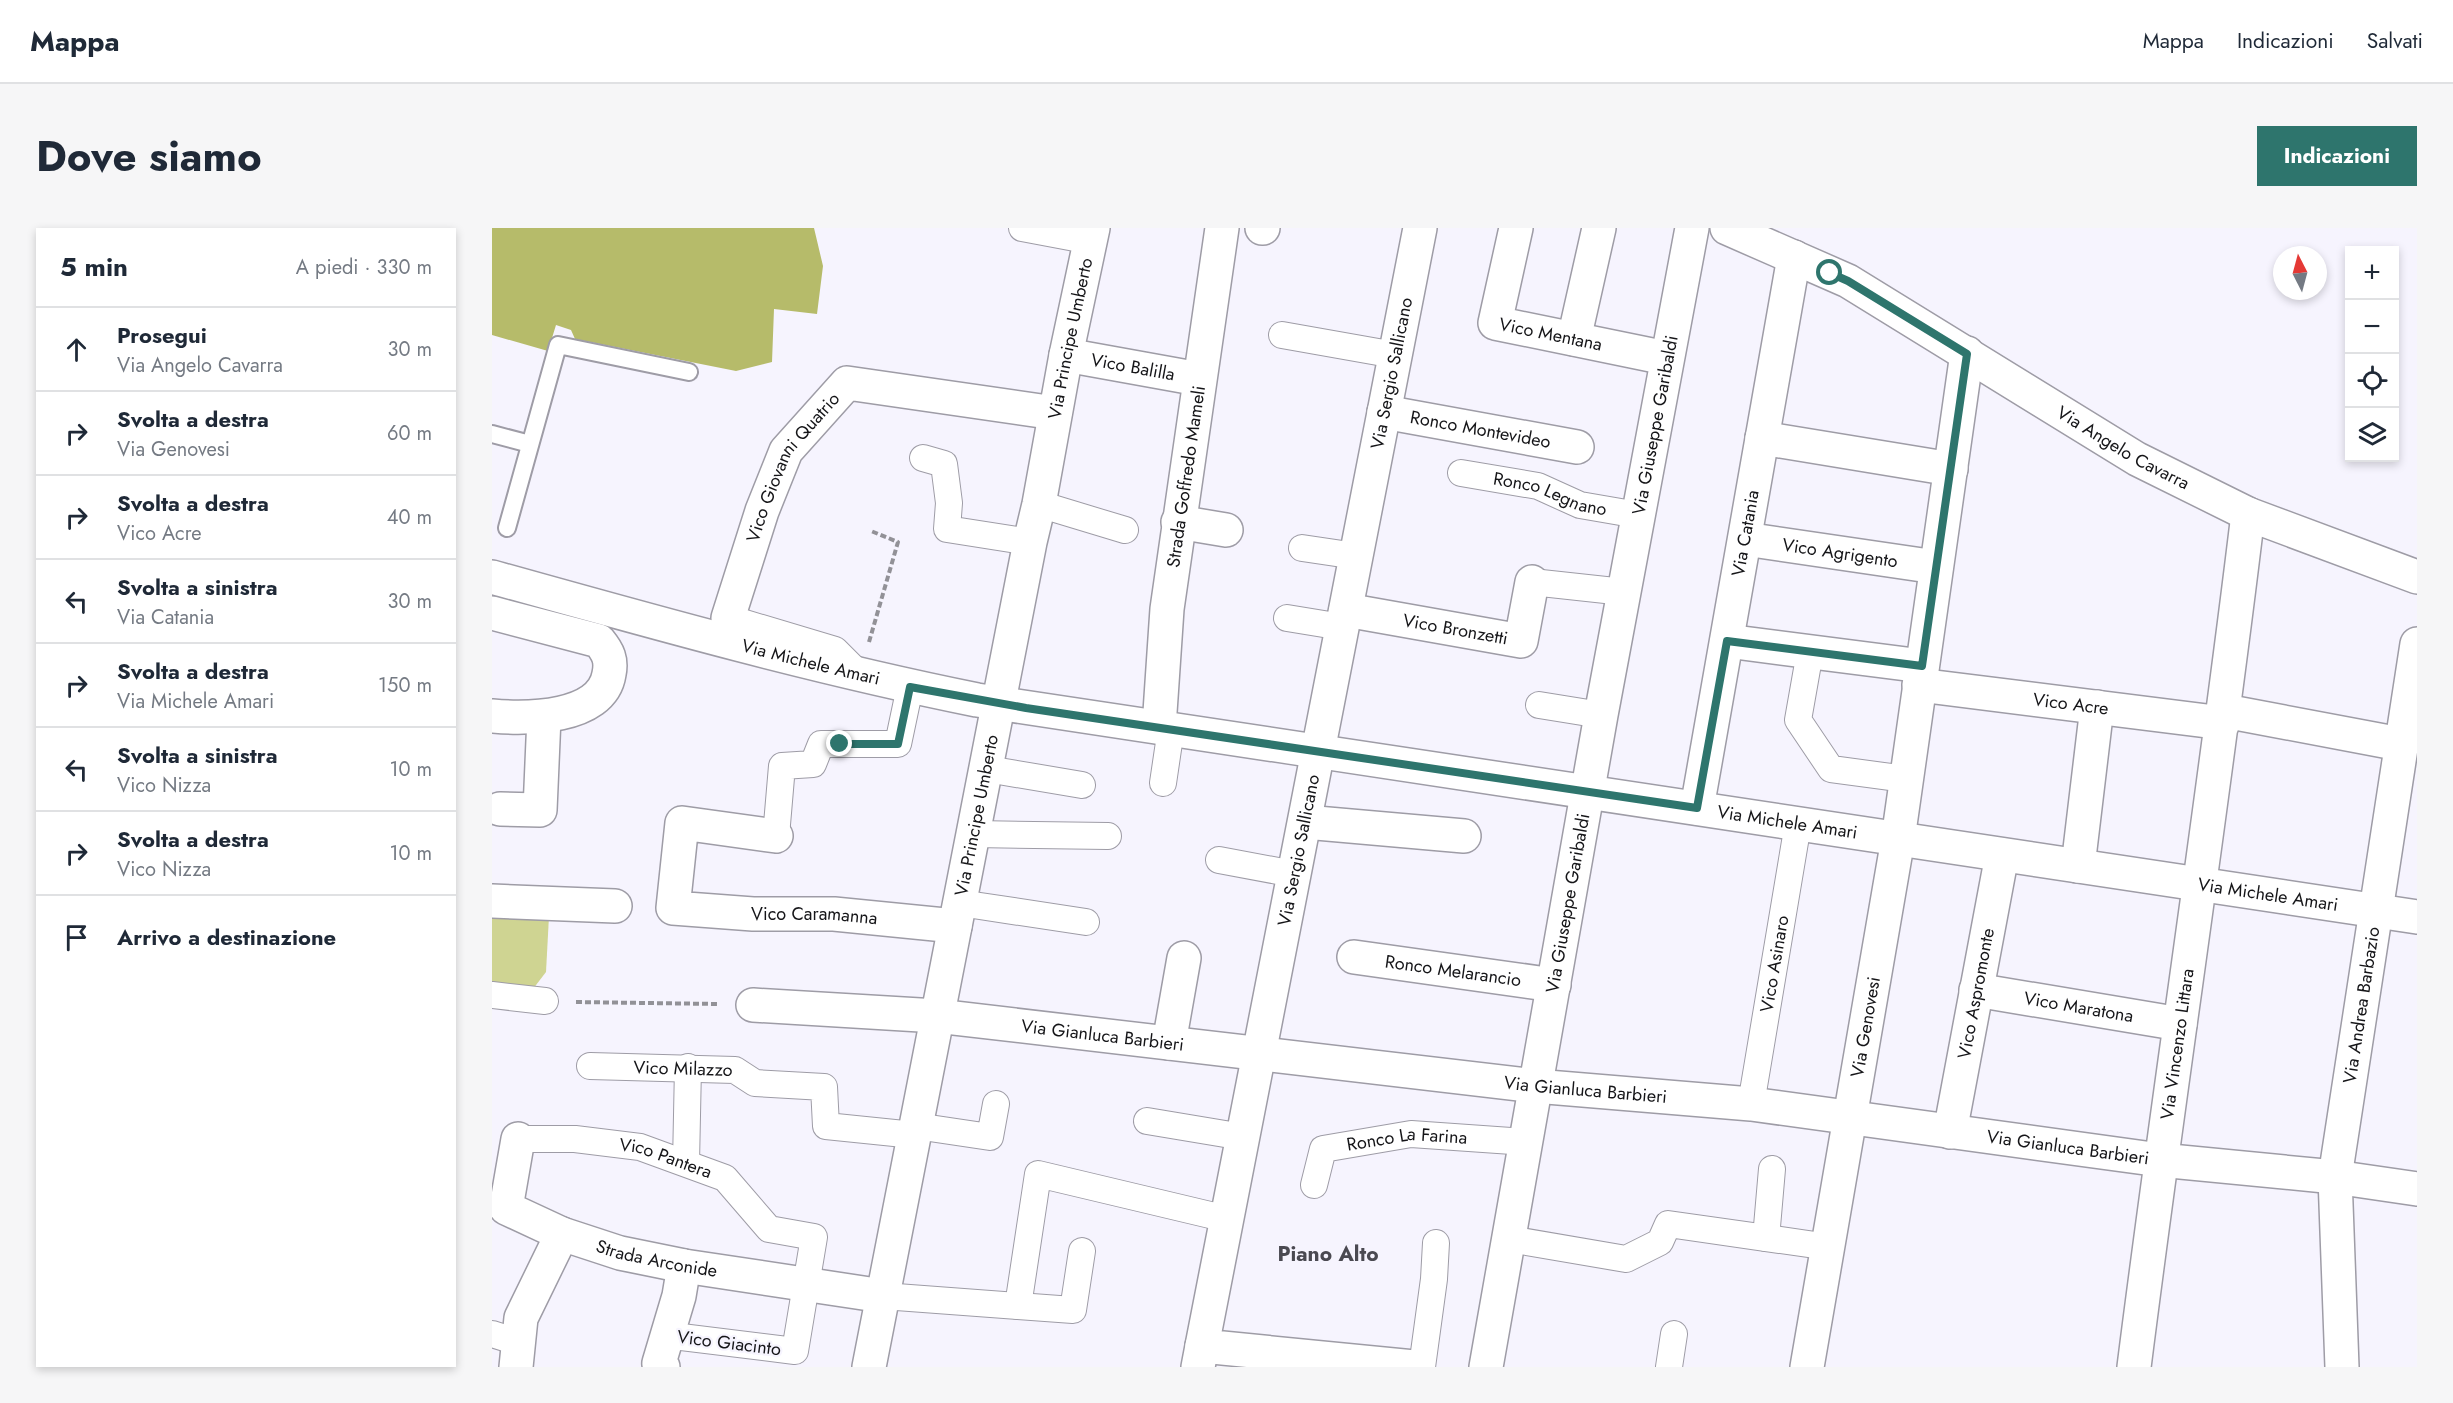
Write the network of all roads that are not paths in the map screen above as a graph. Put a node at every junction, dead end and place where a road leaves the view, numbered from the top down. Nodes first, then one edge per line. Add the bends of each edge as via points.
1 (1022, 228) edge
2 (1222, 228) edge
3 (1420, 228) edge
4 (1516, 228) edge
5 (1599, 228) edge
6 (1692, 228) edge
7 (1727, 228) edge
8 (1092, 234) edge
9 (1794, 257) junction
10 (1282, 335) dead end
11 (1574, 339) junction
12 (1967, 354) junction
13 (1066, 355) junction
14 (1395, 355) junction
15 (1666, 358) junction
16 (689, 372) dead end
17 (1199, 379) junction
18 (1384, 412) junction
19 (1055, 413) junction
20 (492, 434) edge
21 (1762, 438) junction
22 (530, 444) junction
23 (1577, 447) dead end
24 (923, 458) dead end
25 (1951, 469) junction
26 (1461, 473) dead end
27 (1040, 504) junction
28 (1638, 514) junction
29 (2248, 514) junction
30 (1178, 522) junction
31 (507, 528) dead end
32 (1125, 530) dead end
33 (1226, 530) dead end
34 (1745, 539) junction
35 (1030, 542) junction
36 (1302, 548) dead end
37 (1356, 556) junction
38 (1936, 567) junction
39 (492, 577) edge
40 (2417, 577) edge
41 (1532, 582) joint
42 (1624, 592) junction
43 (492, 613) edge
44 (728, 618) joint
45 (1287, 618) dead end
46 (1344, 618) junction
47 (1727, 641) junction
48 (2417, 644) edge
49 (1810, 652) junction
50 (859, 674) junction
51 (1921, 676) junction
52 (910, 687) junction
53 (999, 703) junction
54 (1539, 705) dead end
55 (2097, 707) junction
56 (1601, 715) junction
57 (492, 716) edge
58 (544, 717) junction
59 (2224, 717) junction
60 (1165, 728) junction
61 (2400, 744) junction
62 (1318, 750) junction
63 (987, 769) junction
64 (1906, 779) junction
65 (1163, 783) dead end
66 (1082, 785) dead end
67 (1588, 792) junction
68 (1697, 808) junction
69 (500, 809) dead end
70 (1305, 822) junction
71 (1798, 824) junction
72 (974, 834) junction
73 (776, 836) joint
74 (1108, 836) dead end
75 (1464, 837) dead end
76 (1898, 839) junction
77 (2002, 855) junction
78 (1219, 860) dead end
79 (2078, 866) junction
80 (1294, 874) junction
81 (2200, 884) junction
82 (492, 901) edge
83 (615, 906) dead end
84 (2375, 909) junction
85 (958, 915) junction
86 (2417, 917) edge
87 (1086, 922) dead end
88 (1354, 957) dead end
89 (1184, 958) dead end
90 (1554, 985) junction
91 (1976, 990) junction
92 (492, 995) edge
93 (545, 1001) road end
94 (753, 1005) road end
95 (937, 1016) junction
96 (2180, 1024) junction
97 (1169, 1043) junction
98 (1259, 1054) junction
99 (590, 1066) dead end
100 (688, 1067) junction
101 (1535, 1086) junction
102 (996, 1104) dead end
103 (1751, 1104) junction
104 (1851, 1117) junction
105 (1147, 1121) dead end
106 (915, 1130) junction
107 (1950, 1132) junction
108 (1243, 1137) junction
109 (518, 1139) joint
110 (1527, 1142) junction
111 (2160, 1160) junction
112 (686, 1164) junction
113 (1772, 1169) dead end
114 (2335, 1177) junction
115 (1314, 1185) dead end
116 (2417, 1189) edge
117 (1227, 1220) junction
118 (562, 1234) junction
119 (1509, 1239) junction
120 (1766, 1239) junction
121 (1436, 1243) dead end
122 (1829, 1247) junction
123 (1082, 1251) dead end
124 (684, 1266) junction
125 (805, 1283) junction
126 (883, 1296) junction
127 (1018, 1306) junction
128 (1674, 1334) dead end
129 (508, 1347) edge
130 (664, 1351) edge
131 (1200, 1356) edge
132 (869, 1367) edge
133 (1414, 1367) edge
134 (1422, 1367) edge
135 (1486, 1367) edge
136 (1669, 1367) edge
137 (1807, 1367) edge
138 (2134, 1367) edge
139 (2342, 1367) edge

1 - 8 street
2 - 17 street, Strada Goffredo Mameli
3 - 14 street, Via Sergio Sallicano
4 - 11 street, Vico Mentana via 1495,323
5 - 11 street
6 - 15 street, Via Giuseppe Garibaldi
7 - 9 street, Via Angelo Cavarra
8 - 13 street, Via Principe Umberto
9 - 12 street, Via Angelo Cavarra via 1848,281
9 - 21 street, Via Catania
10 - 14 street
11 - 15 street, Vico Mentana
12 - 25 street, Via Genovesi
12 - 29 street, Via Angelo Cavarra via 2137,459
13 - 17 street, Vico Balilla
13 - 19 street, Via Principe Umberto
14 - 18 street, Via Sergio Sallicano
15 - 28 street, Via Giuseppe Garibaldi
16 - 22 lane via 558,345
17 - 30 street, Strada Goffredo Mameli
18 - 23 street, Ronco Montevideo
18 - 37 street, Via Sergio Sallicano
19 - 27 street, Via Principe Umberto
19 - 44 street, Vico Giovanni Quatrio via 847,383 786,451
20 - 22 lane
21 - 25 street
21 - 34 street, Via Catania
22 - 31 lane
24 - 35 street via 944,464 949,503 947,529
25 - 38 street, Via Genovesi
26 - 28 street, Ronco Legnano via 1538,486 1580,505
27 - 32 street
27 - 35 street, Via Principe Umberto
28 - 42 street, Via Giuseppe Garibaldi
29 - 40 street, Via Angelo Cavarra
29 - 59 street, Via Vincenzo Littara
30 - 33 street
30 - 60 street, Strada Goffredo Mameli via 1167,609
34 - 38 street, Vico Agrigento
34 - 47 street, Via Catania
35 - 53 street, Via Principe Umberto
36 - 37 street
37 - 46 street, Via Sergio Sallicano
38 - 51 street, Via Genovesi
39 - 50 street, Via Michele Amari via 725,642
41 - 42 street, Vico Bronzetti
41 - 46 street, Vico Bronzetti via 1521,641
42 - 56 street, Via Giuseppe Garibaldi
43 - 58 street via 599,641 606,650 611,662 608,682 599,695 579,708
44 - 50 street, Vico Giovanni Quatrio via 835,650
45 - 46 street
46 - 62 street, Via Sergio Sallicano
47 - 49 street, Vico Acre
47 - 68 street, Via Catania
48 - 61 street, Via Andrea Barbazio
49 - 51 street, Vico Acre
49 - 64 street via 1798,720 1831,769
50 - 52 street, Via Michele Amari
51 - 55 street, Vico Acre
51 - 64 street, Via Genovesi
52 - 53 street, Via Michele Amari
52 - 73 street via 898,744 821,744 813,764 782,766
53 - 60 street, Via Michele Amari
53 - 63 street, Via Principe Umberto
54 - 56 street
55 - 59 street, Vico Acre
55 - 79 street
56 - 67 street, Via Giuseppe Garibaldi
57 - 58 street
58 - 69 street via 540,810
59 - 61 street, Vico Acre
59 - 81 street, Via Vincenzo Littara
60 - 62 street, Via Michele Amari
60 - 65 street
61 - 84 street, Via Andrea Barbazio
62 - 67 street, Via Michele Amari
62 - 70 street, Via Sergio Sallicano
63 - 66 street
63 - 72 street, Via Principe Umberto
64 - 76 street, Via Genovesi
67 - 68 street, Via Michele Amari
67 - 90 street, Via Giuseppe Garibaldi
68 - 71 street, Via Michele Amari
70 - 75 street
70 - 80 street, Via Sergio Sallicano
71 - 76 street, Via Michele Amari
71 - 103 street, Vico Asinaro
72 - 74 street
72 - 85 street, Via Principe Umberto
73 - 85 street, Vico Caramanna via 682,823 673,908 753,914
76 - 77 street, Via Michele Amari
76 - 104 street, Via Genovesi
77 - 79 street, Via Michele Amari
77 - 91 street, Vico Aspromonte
78 - 80 street
79 - 81 street, Via Michele Amari
80 - 98 street, Via Sergio Sallicano
81 - 84 street, Via Michele Amari
81 - 96 street, Via Vincenzo Littara
82 - 83 street
84 - 86 street, Via Michele Amari
84 - 114 street, Via Andrea Barbazio
85 - 87 street
85 - 95 street, Via Principe Umberto
88 - 90 street, Ronco Melarancio
89 - 97 street
90 - 101 street, Via Giuseppe Garibaldi
91 - 96 street, Vico Maratona
91 - 107 street, Vico Aspromonte
92 - 93 street
94 - 95 street, Via Gianluca Barbieri
95 - 97 street, Via Gianluca Barbieri
95 - 106 street, Via Principe Umberto
96 - 111 street, Via Vincenzo Littara
97 - 98 street, Via Gianluca Barbieri
98 - 101 street, Via Gianluca Barbieri
98 - 108 street, Via Sergio Sallicano
99 - 100 street, Vico Milazzo
100 - 106 street, Vico Milazzo via 735,1070 755,1083 824,1087 826,1126
100 - 112 street
101 - 103 street, Via Gianluca Barbieri
101 - 110 street, Via Giuseppe Garibaldi
102 - 106 street via 990,1137
103 - 104 street, Via Gianluca Barbieri
104 - 107 street, Via Gianluca Barbieri
104 - 122 street, Via Genovesi
105 - 108 street
106 - 126 street, Via Principe Umberto
107 - 111 street, Via Gianluca Barbieri
108 - 117 street, Via Sergio Sallicano
109 - 112 street, Vico Pantera via 575,1139 640,1147
109 - 118 street, Strada Arconide via 506,1208
110 - 115 street, Ronco La Farina via 1410,1134 1323,1149
110 - 119 street, Via Giuseppe Garibaldi
111 - 114 street, Via Gianluca Barbieri
111 - 138 street, Via Vincenzo Littara
112 - 125 street, Vico Pantera via 731,1183 769,1229 814,1237
113 - 120 street
114 - 116 street, Via Gianluca Barbieri
114 - 139 street, Via Andrea Barbazio
117 - 127 street via 1038,1174
117 - 131 street, Via Sergio Sallicano
118 - 124 street, Strada Arconide via 620,1253
118 - 129 street
119 - 120 street via 1626,1259 1660,1242 1668,1224
119 - 135 street, Via Giuseppe Garibaldi
120 - 122 street
121 - 134 street
122 - 137 street, Via Genovesi
123 - 127 street via 1073,1310
124 - 125 street, Strada Arconide
124 - 130 street
125 - 126 street, Strada Arconide
125 - 130 street, Vico Giacinto via 795,1351
126 - 127 street
126 - 132 street, Via Principe Umberto
128 - 136 street
131 - 133 street

